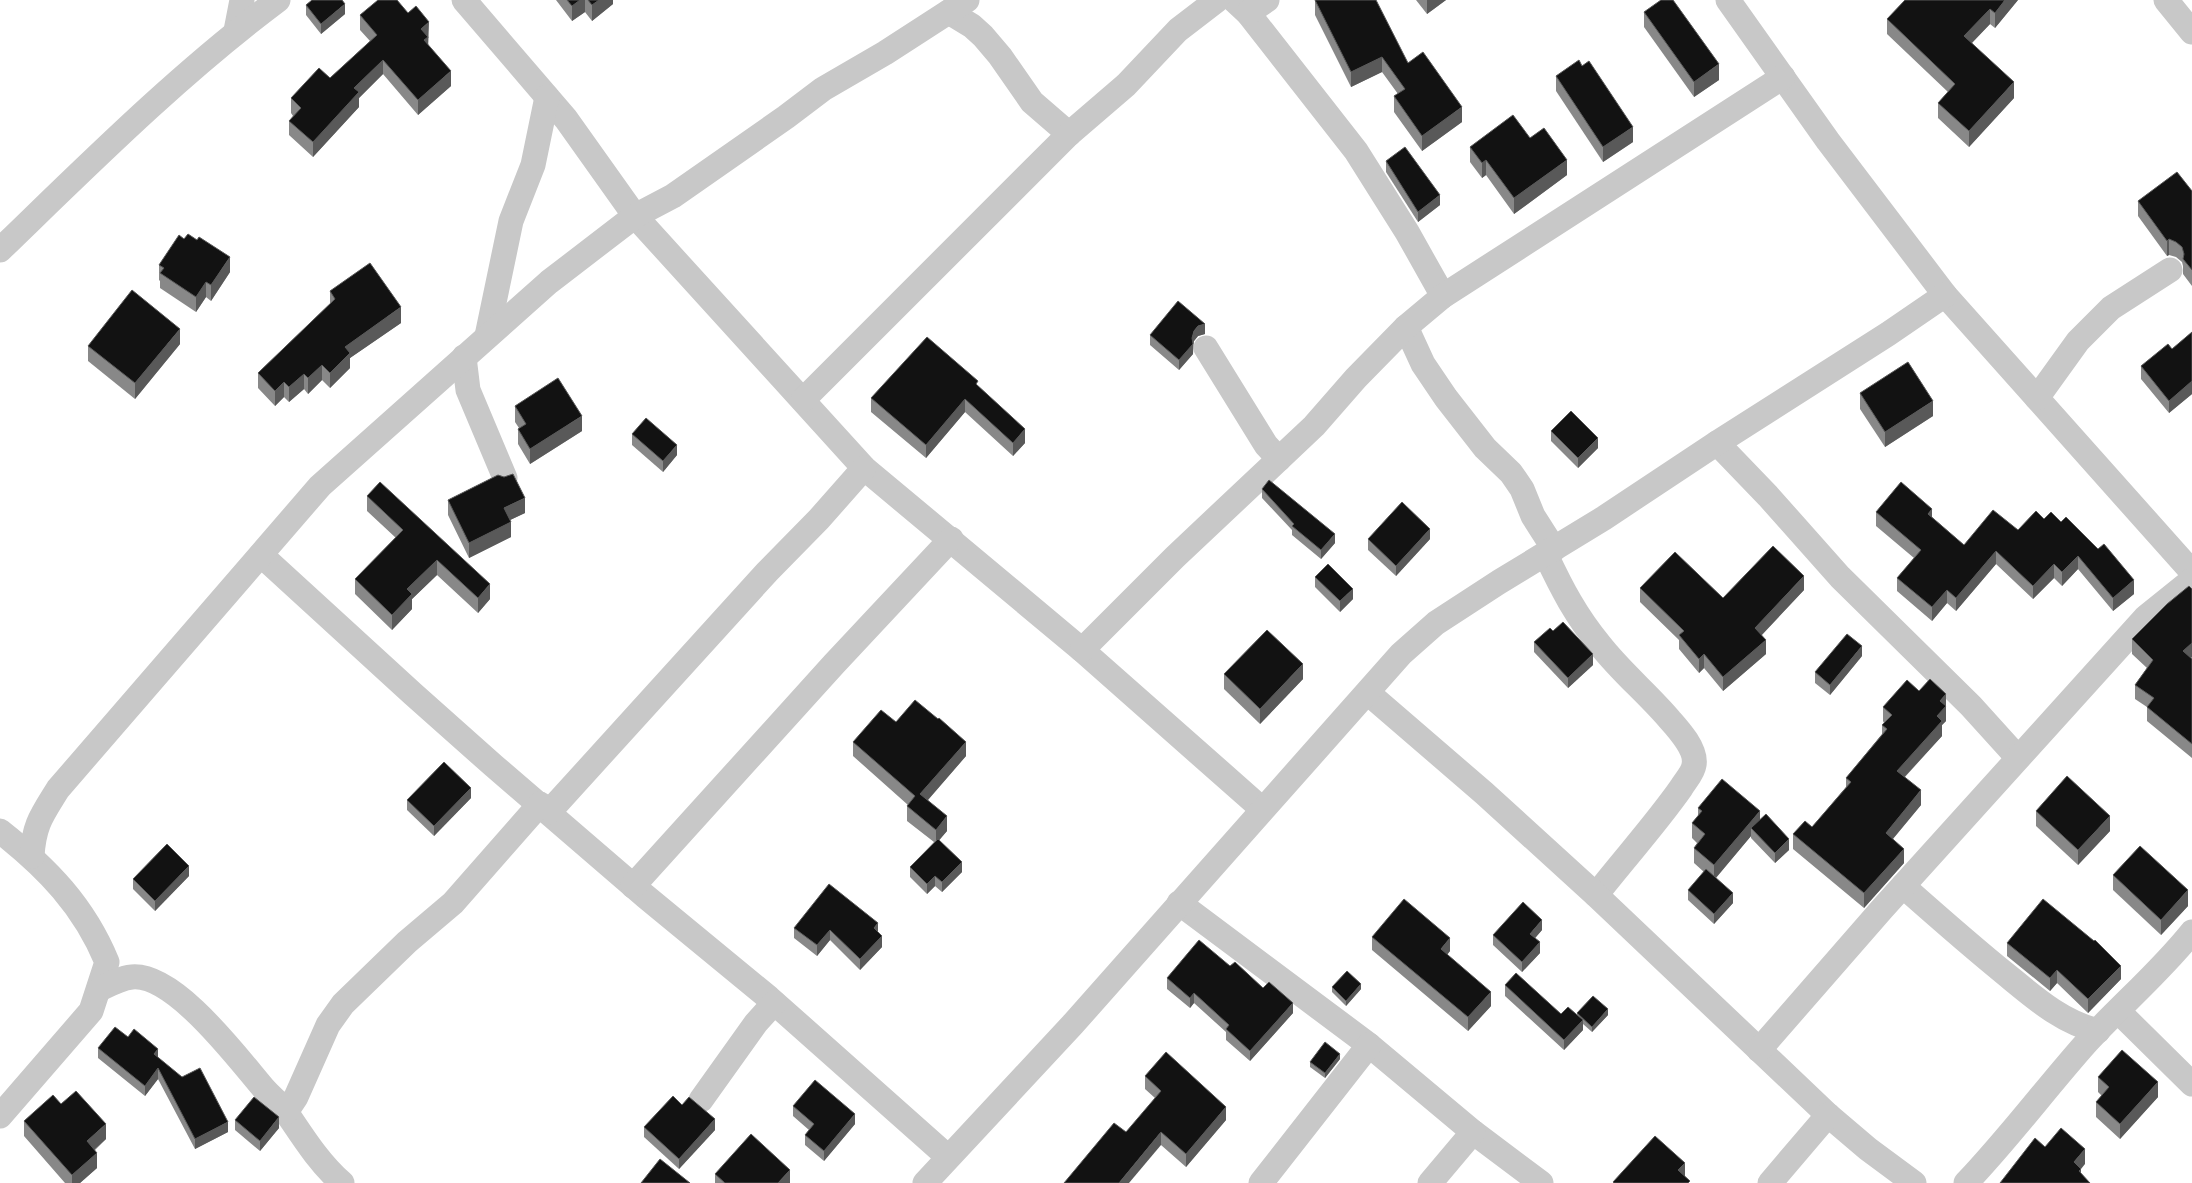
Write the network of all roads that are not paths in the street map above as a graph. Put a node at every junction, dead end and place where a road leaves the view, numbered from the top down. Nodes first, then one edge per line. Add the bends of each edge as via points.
1 (242, 0) edge
2 (278, 0) edge
3 (464, 0) edge
4 (1217, 0) edge
5 (1728, 0) edge
6 (2166, 0) edge
7 (1250, 4) edge
8 (958, 6) edge
9 (236, 31) junction
10 (2192, 32) edge
11 (1783, 77) junction
12 (547, 98) junction
13 (1069, 134) junction
14 (634, 216) junction
15 (0, 250) edge
16 (2170, 270) dead end
17 (1945, 295) junction
18 (1443, 296) junction
19 (1406, 327) junction
20 (487, 336) junction
21 (1206, 348) dead end
22 (464, 357) junction
23 (2037, 398) junction
24 (803, 400) junction
25 (1717, 443) junction
26 (1279, 459) junction
27 (864, 468) junction
28 (504, 478) edge
29 (951, 539) junction
30 (1550, 552) junction
31 (261, 554) junction
32 (2192, 572) edge
33 (2192, 580) edge
34 (1082, 650) junction
35 (1368, 693) junction
36 (2018, 758) junction
37 (544, 808) junction
38 (1262, 810) junction
39 (42, 815) junction
40 (0, 823) edge
41 (0, 831) edge
42 (32, 856) junction
43 (633, 886) junction
44 (1904, 886) junction
45 (1596, 895) junction
46 (1179, 903) junction
47 (2192, 932) edge
48 (100, 989) junction
49 (774, 1003) junction
50 (2119, 1012) junction
51 (2098, 1031) junction
52 (1369, 1045) junction
53 (1759, 1050) junction
54 (2192, 1084) edge
55 (701, 1100) dead end
56 (286, 1112) junction
57 (1828, 1115) junction
58 (0, 1116) edge
59 (1473, 1132) junction
60 (948, 1157) junction
61 (342, 1183) edge
62 (925, 1183) edge
63 (1261, 1183) edge
64 (1430, 1183) edge
65 (1540, 1183) edge
66 (1770, 1183) edge
67 (1914, 1183) edge
68 (1966, 1183) edge

1 - 9 street
2 - 9 street
3 - 12 street
4 - 13 street via 1178,30 1126,84
5 - 11 street
6 - 10 street
7 - 18 street via 1356,151
8 - 13 street via 1000,56 1032,102
8 - 14 street via 823,89 673,196
9 - 15 street via 146,109
11 - 17 street
11 - 18 street
12 - 14 street via 566,119
12 - 20 street via 534,164 511,221
13 - 24 street
14 - 20 street via 549,282
14 - 24 street
16 - 23 street via 2111,308 2078,341
17 - 23 street
17 - 25 street
18 - 19 street
19 - 26 street
19 - 30 street via 1446,398 1522,489
20 - 22 street
21 - 26 street via 1266,445
22 - 28 street via 468,390
22 - 31 street via 320,486
23 - 32 street
24 - 27 street
25 - 30 street
25 - 36 street via 1840,578 1971,706
26 - 34 street
27 - 29 street
27 - 37 street
29 - 34 street
29 - 43 street
30 - 35 street via 1436,623 1401,654
30 - 45 street via 1566,598 1580,620 1681,732 1694,762 1693,770 1672,800
31 - 37 street via 413,694
31 - 39 street via 78,765
33 - 36 street via 2146,617
34 - 38 street
35 - 38 street
35 - 45 street via 1484,792
36 - 44 street
37 - 43 street
37 - 56 street via 453,903 343,1004 328,1025
38 - 46 street
39 - 40 street via 14,824
39 - 42 street via 33,834
41 - 42 street
42 - 48 street via 78,907 97,938 107,962
43 - 49 street
44 - 51 street via 1965,942 2043,1005 2070,1022
44 - 53 street
45 - 53 street
46 - 52 street
46 - 60 street via 1073,1024
47 - 50 street
48 - 56 street via 133,977 150,980 171,991 227,1044
48 - 58 street via 91,1011
49 - 55 street
49 - 60 street
50 - 51 street
50 - 54 street
51 - 68 street
52 - 59 street
52 - 63 street
53 - 57 street
56 - 61 street via 322,1164
57 - 66 street
57 - 67 street
59 - 64 street
59 - 65 street
60 - 62 street

